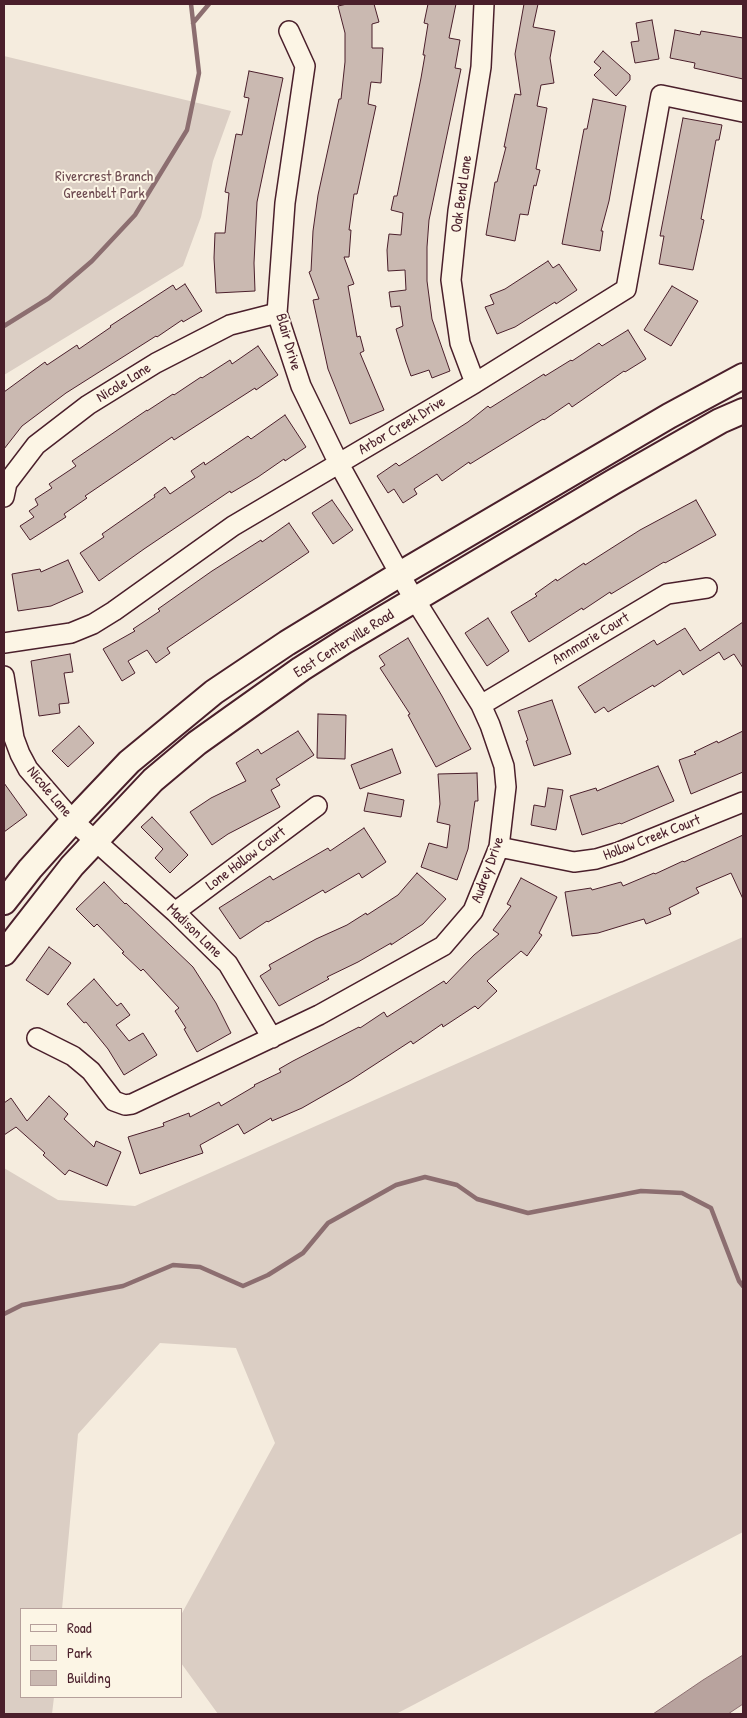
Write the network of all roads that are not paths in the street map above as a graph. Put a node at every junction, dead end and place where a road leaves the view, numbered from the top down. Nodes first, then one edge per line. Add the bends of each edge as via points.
1 (484, 4) edge
2 (289, 31) dead end
3 (743, 112) edge
4 (277, 313) junction
5 (743, 376) edge
6 (475, 383) junction
7 (743, 411) edge
8 (339, 464) junction
9 (4, 496) edge
10 (400, 574) junction
11 (707, 588) dead end
12 (415, 600) junction
13 (4, 643) edge
14 (4, 676) edge
15 (481, 705) junction
16 (743, 802) edge
17 (317, 806) dead end
18 (73, 821) junction
19 (95, 842) junction
20 (499, 847) junction
21 (4, 902) edge
22 (175, 912) junction
23 (4, 953) edge
24 (37, 1038) dead end
25 (272, 1038) junction

1 - 6 street, Oak Bend Lane via 481,67 458,211 451,280 460,343
2 - 4 street, Blair Drive via 305,66 285,203
3 - 6 street, Arbor Creek Drive via 661,96 626,289
4 - 8 street, Blair Drive via 301,386
4 - 9 street, Nicole Lane via 230,325 156,363 88,405 36,446 7,483
5 - 10 main road, East Centerville Road
6 - 8 street, Arbor Creek Drive
7 - 12 main road, East Centerville Road via 613,482
8 - 10 street, Blair Drive
8 - 13 street, Arbor Creek Drive via 233,526 93,624 71,633
10 - 12 street, Audrey Drive
10 - 18 main road, East Centerville Road via 214,692 129,762
11 - 15 street, Annmarie Court via 667,594
12 - 15 street, Audrey Drive
12 - 19 main road, East Centerville Road via 301,669 197,743 154,780
14 - 18 street, Nicole Lane via 14,738 20,754 28,769
15 - 20 street, Audrey Drive via 504,766 506,787
16 - 20 street, Hollow Creek Court via 596,859 574,862
17 - 22 street, Lone Hollow Court
18 - 19 street, Nicole Lane
18 - 21 main road, East Centerville Road
19 - 22 street, Madison Lane
19 - 23 main road, East Centerville Road via 72,866
20 - 25 street, Audrey Drive via 473,911 443,946
22 - 25 street, Madison Lane via 228,964
24 - 25 street, Audrey Drive via 73,1056 91,1071 114,1101 125,1105

